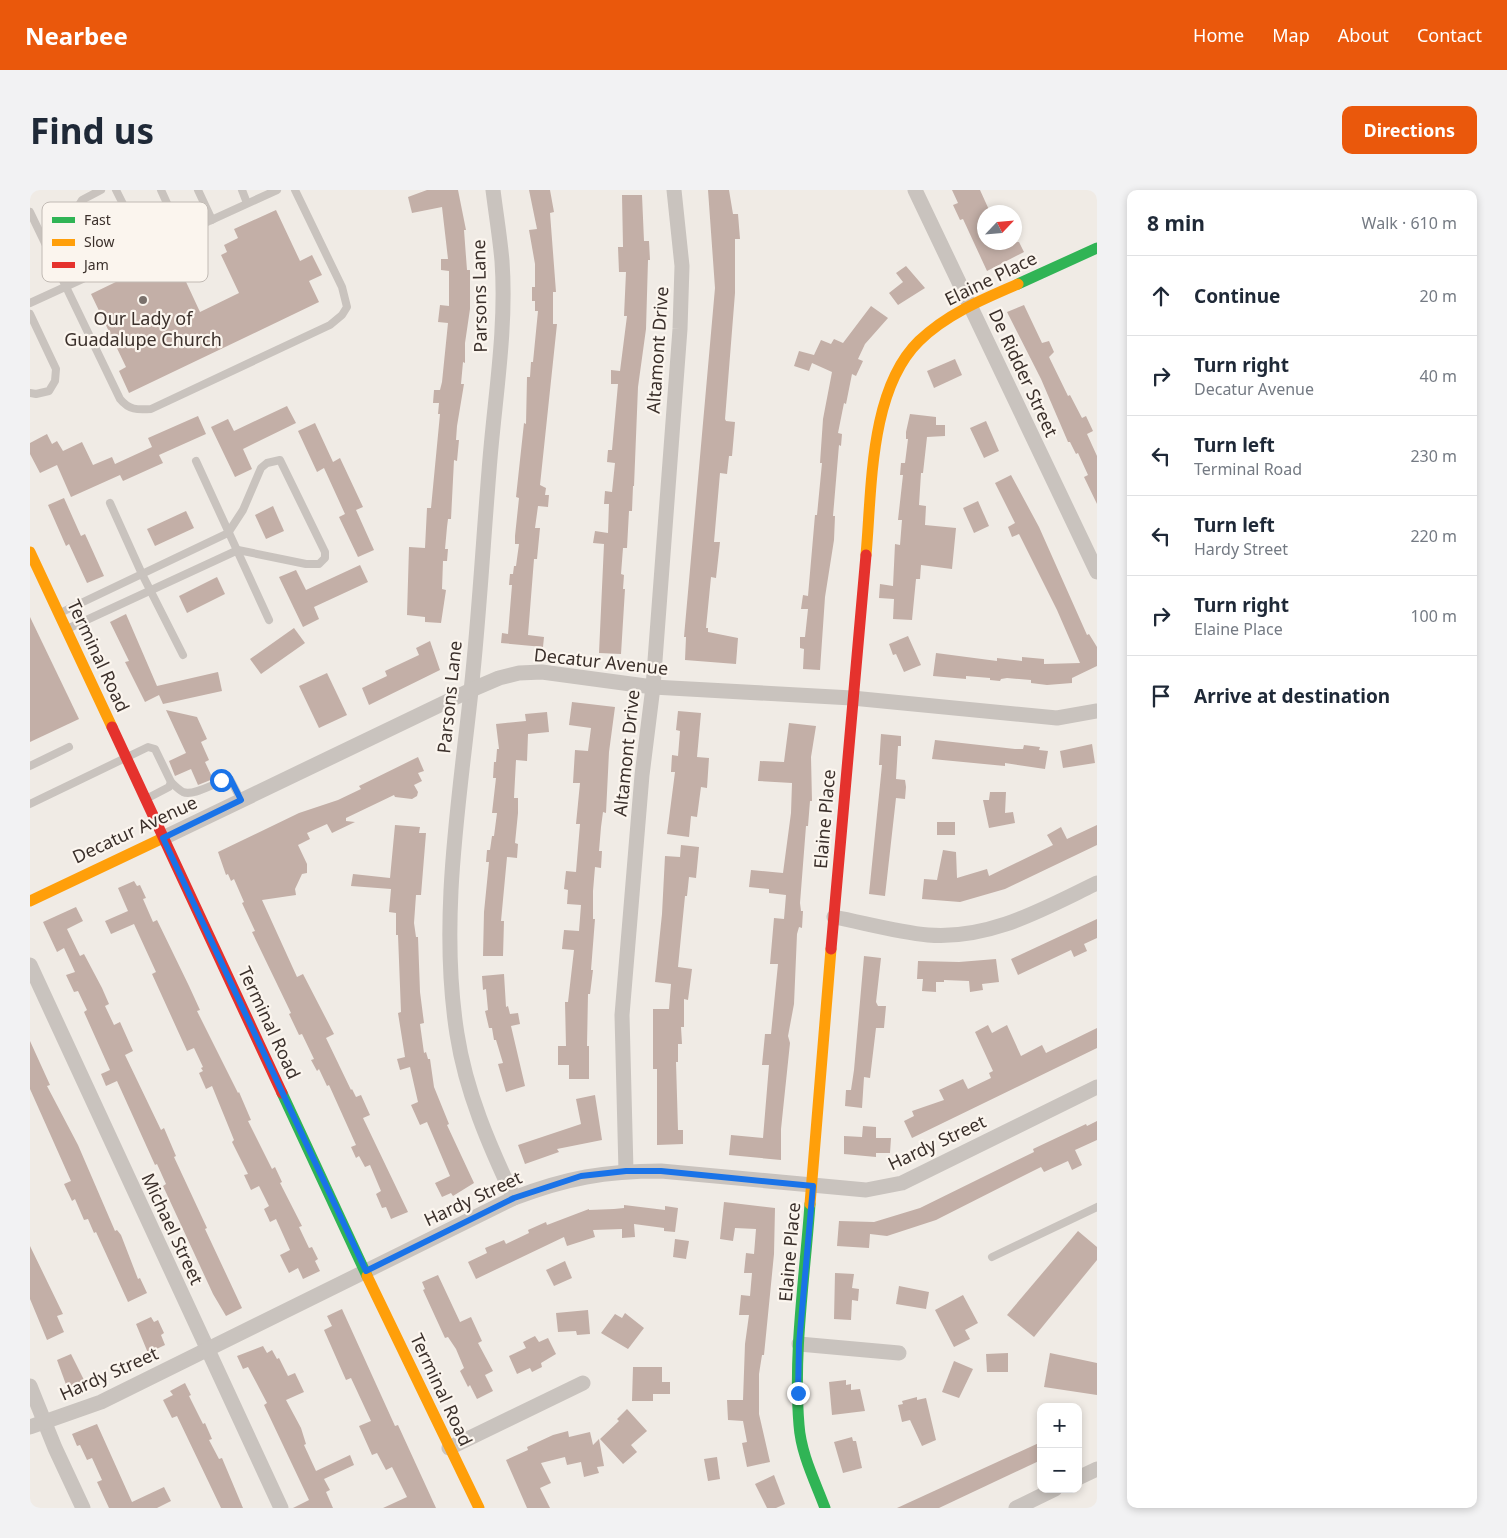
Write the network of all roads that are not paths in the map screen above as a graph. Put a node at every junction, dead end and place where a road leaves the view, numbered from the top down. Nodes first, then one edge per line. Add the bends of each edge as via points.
1 (102, 190) edge
2 (116, 190) edge
3 (160, 190) edge
4 (198, 190) edge
5 (242, 190) edge
6 (277, 190) edge
7 (295, 190) edge
8 (493, 190) edge
9 (674, 190) edge
10 (915, 190) edge
11 (81, 202) edge
12 (122, 202) edge
13 (166, 202) edge
14 (204, 202) edge
15 (247, 203) junction
16 (208, 211) edge
17 (30, 212) edge
18 (212, 220) junction
19 (208, 222) edge
20 (42, 237) edge
21 (1097, 248) edge
22 (64, 282) edge
23 (77, 282) edge
24 (66, 287) junction
25 (30, 303) edge
26 (970, 305) junction
27 (30, 314) edge
28 (30, 393) edge
29 (196, 461) dead end
30 (110, 503) dead end
31 (228, 534) junction
32 (238, 550) junction
33 (30, 552) edge
34 (1097, 572) edge
35 (142, 574) junction
36 (149, 590) junction
37 (60, 613) junction
38 (269, 620) dead end
39 (67, 629) junction
40 (183, 655) dead end
41 (653, 686) junction
42 (471, 690) junction
43 (852, 698) junction
44 (1097, 711) edge
45 (69, 747) dead end
46 (127, 760) junction
47 (30, 766) edge
48 (171, 782) junction
49 (145, 799) junction
50 (241, 800) junction
51 (30, 804) edge
52 (163, 838) junction
53 (1097, 883) edge
54 (30, 901) edge
55 (834, 917) junction
56 (30, 965) edge
57 (1097, 1087) edge
58 (626, 1171) junction
59 (813, 1186) junction
60 (514, 1198) junction
61 (1097, 1208) edge
62 (992, 1257) dead end
63 (366, 1271) junction
64 (799, 1344) junction
65 (208, 1350) junction
66 (899, 1353) dead end
67 (583, 1383) dead end
68 (30, 1386) edge
69 (37, 1424) edge
70 (449, 1448) junction
71 (1097, 1469) edge
72 (1082, 1476) edge
73 (1047, 1493) edge
74 (83, 1508) edge
75 (281, 1508) edge
76 (479, 1508) edge
77 (825, 1508) edge
78 (1016, 1508) edge

1 - 11 lane
2 - 12 lane
3 - 13 lane
4 - 14 lane
5 - 15 lane
6 - 15 lane
7 - 24 lane via 342,287 347,307 342,316 330,326 151,409 137,410 126,406 120,399
8 - 42 street, Parsons Lane via 502,263 500,359
9 - 41 street, Altamont Drive via 682,266 680,329
10 - 26 street, De Ridder Street
15 - 18 lane
16 - 18 lane
17 - 20 lane
18 - 19 lane
21 - 26 street, Elaine Place
22 - 24 lane
23 - 24 lane
24 - 25 lane
26 - 34 street, De Ridder Street
26 - 43 street, Elaine Place via 925,336 906,354 885,394 878,427
27 - 28 lane via 56,369 55,381 49,391
29 - 31 lane
30 - 35 lane
31 - 32 lane
31 - 32 lane via 243,510 261,468 280,460 325,552 325,558 318,564 306,564
31 - 35 lane
32 - 36 lane
32 - 38 lane
33 - 37 street, Terminal Road
35 - 36 lane
35 - 37 lane
36 - 39 lane
36 - 40 lane
37 - 39 street, Terminal Road
39 - 46 street, Terminal Road
41 - 42 street, Decatur Avenue via 542,672 498,678
41 - 43 street, Decatur Avenue
41 - 58 street, Altamont Drive via 642,775 622,1015
42 - 50 street, Decatur Avenue
42 - 60 street, Parsons Lane via 451,906 450,980 468,1085 490,1148
43 - 44 street, Decatur Avenue via 1058,718
43 - 55 street, Elaine Place
45 - 47 lane
46 - 48 lane via 148,747 155,749
46 - 49 street, Terminal Road
46 - 51 lane
48 - 49 lane via 169,787
48 - 50 lane via 184,793 192,794 230,778
49 - 52 street, Terminal Road
50 - 52 street, Decatur Avenue
52 - 54 street, Decatur Avenue
52 - 63 street, Terminal Road
53 - 55 street via 1021,920 962,934 928,935
55 - 59 street, Elaine Place
56 - 65 street, Michael Street
57 - 59 street, Hardy Street via 902,1183 866,1190
58 - 59 street, Hardy Street via 661,1171
58 - 60 street, Hardy Street via 581,1176
59 - 64 street, Elaine Place
60 - 63 street, Hardy Street
61 - 62 lane
63 - 65 street, Hardy Street
63 - 70 street, Terminal Road
64 - 66 street
64 - 77 street, Elaine Place via 799,1425 804,1452
65 - 69 street, Hardy Street via 101,1402
65 - 75 street, Michael Street
67 - 70 street
68 - 69 street
69 - 74 street
70 - 76 street, Terminal Road
71 - 72 street
73 - 78 street

